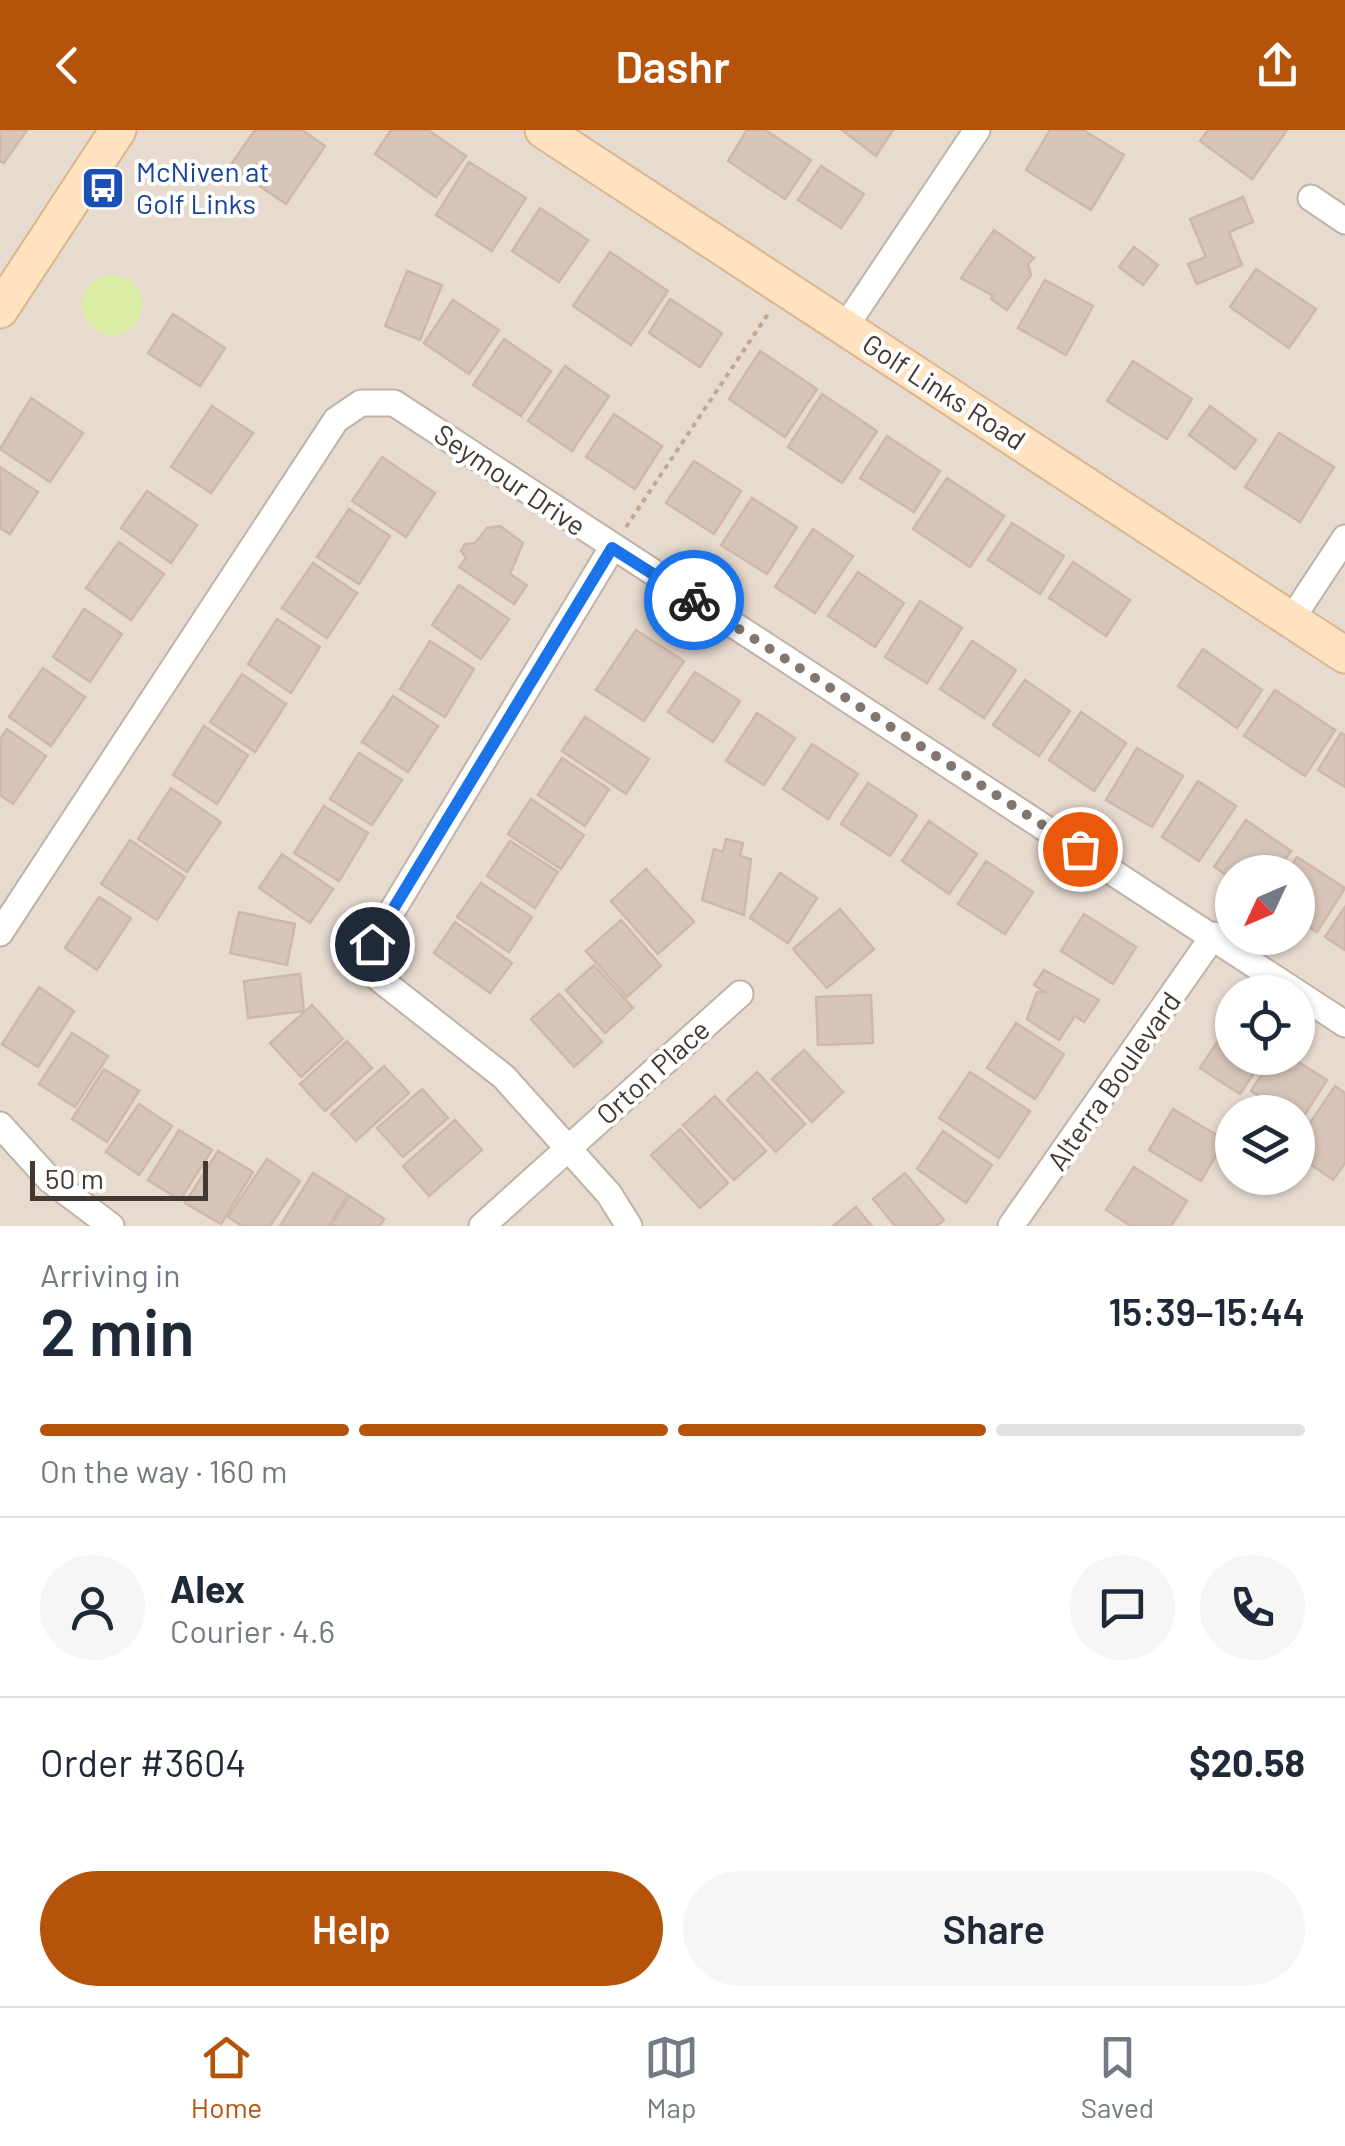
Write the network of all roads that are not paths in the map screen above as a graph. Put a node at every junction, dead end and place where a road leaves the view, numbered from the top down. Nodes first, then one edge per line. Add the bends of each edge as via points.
1 (118, 130) edge
2 (543, 130) edge
3 (977, 130) edge
4 (1311, 198) dead end
5 (1345, 221) edge
6 (0, 310) edge
7 (845, 327) junction
8 (1345, 538) edge
9 (612, 548) junction
10 (1291, 620) junction
11 (1345, 654) edge
12 (0, 933) edge
13 (1214, 935) junction
14 (740, 994) dead end
15 (1345, 1024) edge
16 (0, 1125) edge
17 (566, 1150) junction
18 (110, 1226) edge
19 (482, 1226) edge
20 (629, 1226) edge
21 (1011, 1226) edge

1 - 6 main road
2 - 7 main road, Golf Links Road
3 - 7 street
4 - 5 street
7 - 10 main road, Golf Links Road
8 - 10 street
9 - 12 street, Seymour Drive via 394,402 361,403 336,420
9 - 13 street, Seymour Drive
9 - 17 street via 372,944 377,977 504,1077
10 - 11 main road, Golf Links Road
13 - 15 street, Seymour Drive
13 - 21 street, Alterra Boulevard
14 - 17 street, Orton Place
16 - 18 street via 50,1180
17 - 19 street, Orton Place
17 - 20 street

